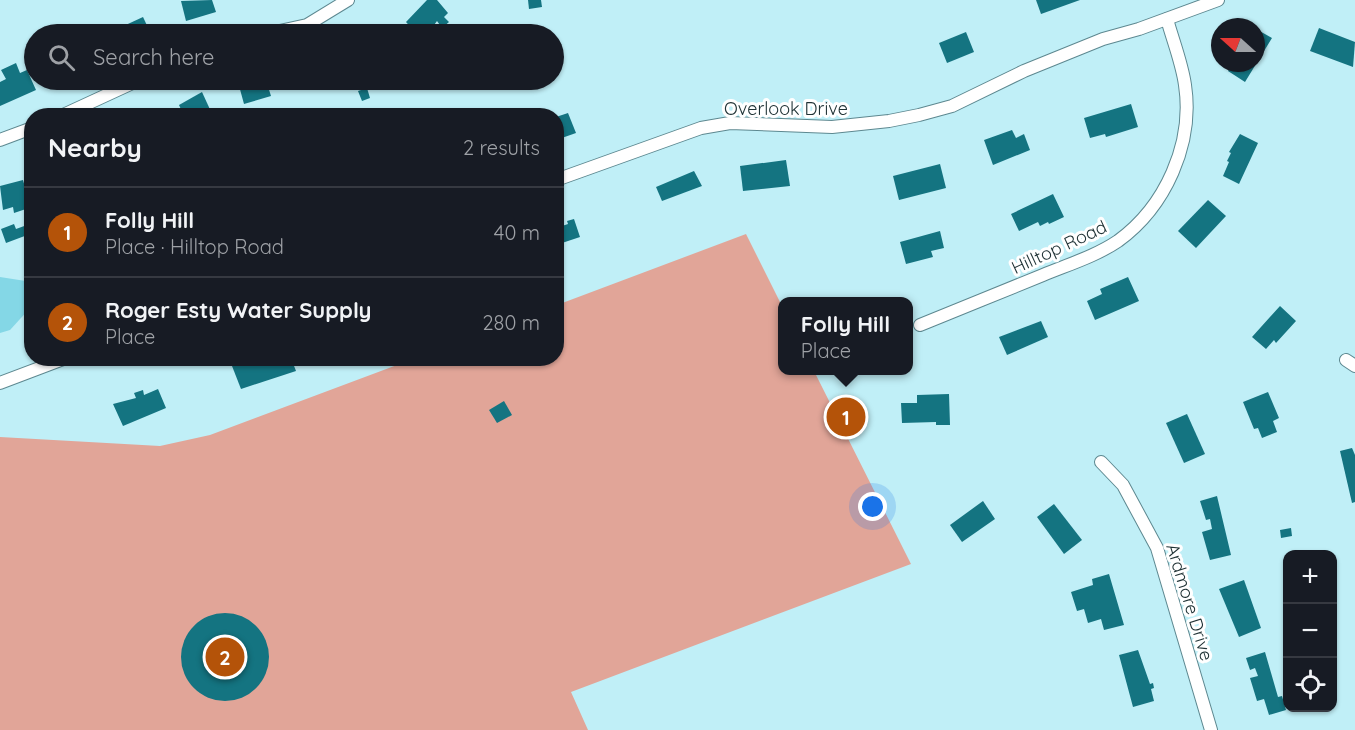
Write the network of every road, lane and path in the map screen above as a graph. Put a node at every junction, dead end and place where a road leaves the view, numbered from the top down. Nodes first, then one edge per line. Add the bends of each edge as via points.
1 (348, 0) edge
2 (1218, 0) edge
3 (1167, 19) junction
4 (310, 24) edge
5 (117, 90) edge
6 (78, 108) edge
7 (24, 131) edge
8 (0, 140) edge
9 (564, 177) edge
10 (920, 325) dead end
11 (44, 366) edge
12 (0, 382) edge
13 (1101, 462) dead end
14 (1211, 730) edge

1 - 4 street
2 - 3 street, Overlook Drive
3 - 9 street, Overlook Drive via 1102,39 952,106 919,115 832,127 730,123 701,128
3 - 10 street, Hilltop Road via 1185,85 1186,108 1179,158 1155,204 1116,242
5 - 6 street
7 - 8 street
11 - 12 street
13 - 14 street, Ardmore Drive via 1123,485 1157,548

